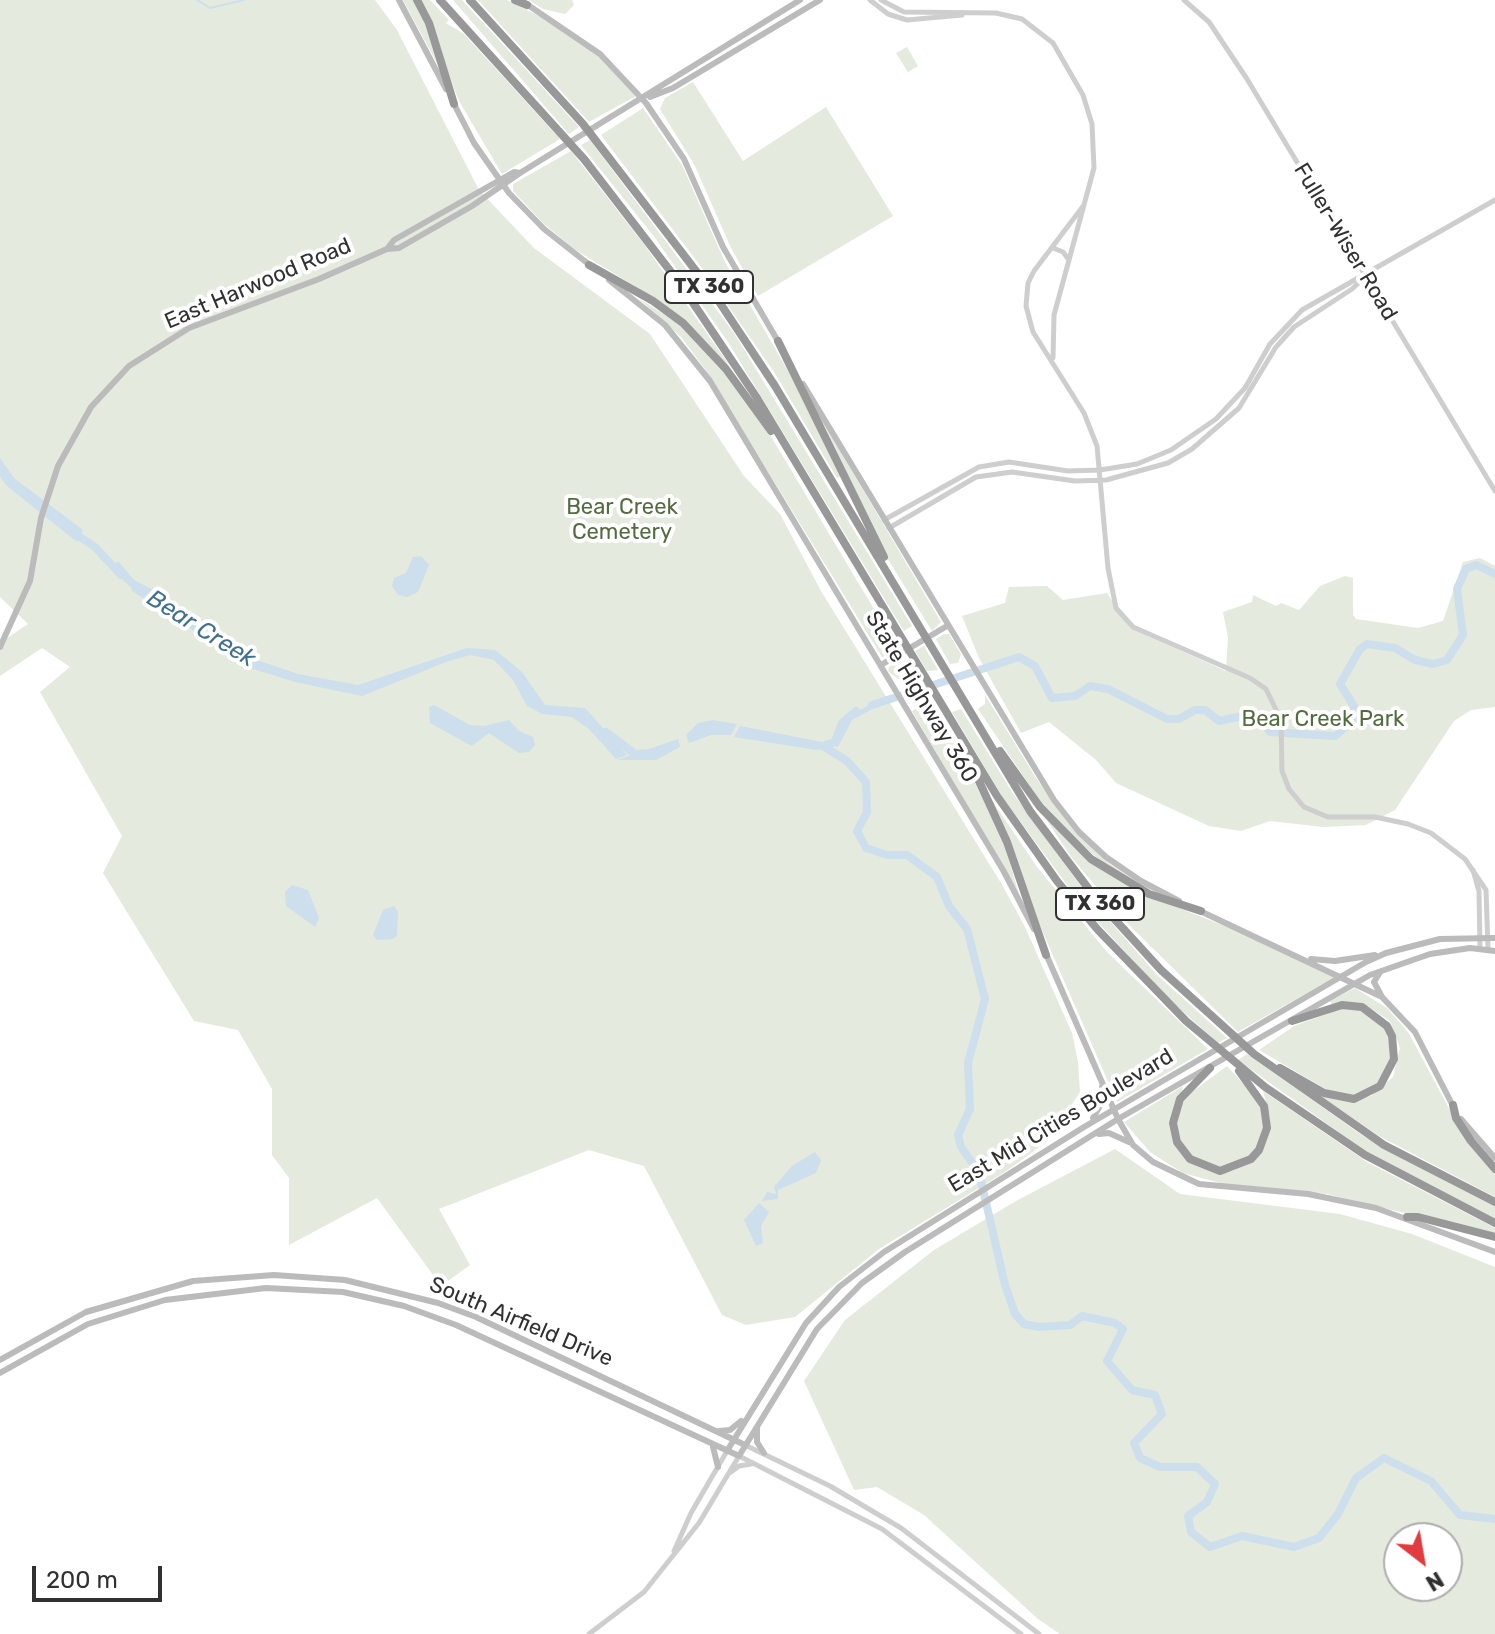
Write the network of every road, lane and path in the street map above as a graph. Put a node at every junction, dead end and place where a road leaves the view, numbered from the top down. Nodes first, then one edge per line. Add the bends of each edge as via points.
1 (399, 0) edge
2 (417, 0) edge
3 (440, 0) edge
4 (470, 0) edge
5 (800, 0) edge
6 (820, 0) edge
7 (870, 0) edge
8 (881, 0) edge
9 (1184, 0) edge
10 (521, 2) edge
11 (963, 14) junction
12 (742, 37) junction
13 (746, 44) junction
14 (643, 99) junction
15 (454, 104) junction
16 (502, 183) junction
17 (1495, 200) edge
18 (1084, 205) junction
19 (1051, 248) junction
20 (1069, 261) junction
21 (589, 265) junction
22 (1365, 276) junction
23 (778, 341) junction
24 (1272, 346) junction
25 (1053, 359) junction
26 (786, 445) junction
27 (1053, 469) junction
28 (1100, 470) junction
29 (1052, 478) junction
30 (1101, 480) junction
31 (1495, 491) edge
32 (884, 520) junction
33 (889, 528) junction
34 (906, 605) junction
35 (947, 626) junction
36 (0, 647) edge
37 (881, 665) junction
38 (979, 726) junction
39 (961, 740) junction
40 (1472, 869) junction
41 (1201, 911) junction
42 (1480, 936) junction
43 (1492, 938) edge
44 (1480, 948) junction
45 (1492, 950) edge
46 (1386, 953) junction
47 (1046, 955) junction
48 (1305, 958) junction
49 (1382, 969) junction
50 (1342, 976) junction
51 (1356, 983) junction
52 (1382, 997) junction
53 (1292, 1021) junction
54 (1254, 1054) junction
55 (1231, 1061) junction
56 (1210, 1068) junction
57 (1102, 1084) junction
58 (1453, 1105) junction
59 (1114, 1109) junction
60 (1118, 1119) junction
61 (1084, 1127) junction
62 (1133, 1145) junction
63 (1074, 1146) junction
64 (1495, 1158) edge
65 (1495, 1169) edge
66 (1495, 1202) edge
67 (1407, 1217) junction
68 (1495, 1223) edge
69 (1495, 1237) edge
70 (1495, 1252) edge
71 (455, 1310) junction
72 (450, 1323) junction
73 (0, 1360) edge
74 (0, 1373) edge
75 (748, 1412) junction
76 (758, 1421) junction
77 (717, 1431) junction
78 (734, 1439) junction
79 (707, 1442) junction
80 (745, 1445) junction
81 (727, 1451) junction
82 (764, 1453) junction
83 (739, 1456) junction
84 (757, 1465) junction
85 (718, 1467) junction
86 (727, 1475) junction
87 (674, 1552) junction
88 (589, 1634) edge
89 (1021, 1634) edge
90 (1039, 1634) edge

1 - 15 main road, State Highway 360
2 - 15 highway
3 - 26 highway, TX 360 via 542,109 624,208 718,338
4 - 34 highway, TX 360 via 583,124 688,258 775,386
5 - 12 main road, East Harwood Road
6 - 13 main road, East Harwood Road
7 - 11 street via 907,20
8 - 11 street via 904,12
9 - 22 street, Fuller-Wiser Road via 1209,22
10 - 14 main road via 600,54
11 - 18 street via 1022,19 1038,28 1066,60 1093,130 1094,168
12 - 13 main road
12 - 14 main road, East Harwood Road
13 - 14 main road, East Harwood Road via 673,88
14 - 16 main road, East Harwood Road
14 - 23 main road via 684,159 730,261
15 - 16 main road, State Highway 360
16 - 21 main road, State Highway 360 via 544,229
16 - 36 main road, East Harwood Road via 394,240 387,249 189,328 156,347 108,387 72,436 51,484 23,602
17 - 22 street
18 - 19 street
18 - 20 street
19 - 20 street
19 - 25 street via 1034,271 1026,297 1033,332
20 - 25 street via 1054,315
21 - 26 highway via 683,323
21 - 37 main road, State Highway 360 via 648,309 696,361
22 - 24 street
22 - 31 street, Fuller-Wiser Road
23 - 32 main road
23 - 34 highway
24 - 28 street via 1245,388 1191,438 1137,464
24 - 30 street via 1239,408 1192,449 1150,470
25 - 28 street via 1091,427
26 - 39 highway, TX 360
27 - 28 street
27 - 29 street
27 - 32 street via 1009,462 979,467
28 - 30 street
29 - 30 street
29 - 33 street via 1012,472 976,477
30 - 40 street via 1111,592 1120,614 1133,627 1259,683 1274,700 1282,727 1282,771 1289,789 1310,811 1408,824 1431,833
32 - 33 main road
33 - 35 main road
34 - 38 highway, TX 360
35 - 37 main road
35 - 41 main road via 1046,788 1079,832 1141,881
37 - 47 main road, State Highway 360 via 1003,870
38 - 41 highway via 1040,807 1091,859 1149,894
38 - 54 highway, TX 360 via 1030,811 1097,900 1161,970
39 - 47 highway via 1007,842
39 - 55 highway, TX 360 via 1019,830 1098,930
40 - 42 street via 1479,891
40 - 43 street via 1486,890
41 - 48 main road
42 - 43 main road, East Mid Cities Boulevard
42 - 44 street
42 - 46 main road, East Mid Cities Boulevard via 1440,939
43 - 45 street
44 - 45 main road, East Mid Cities Boulevard
44 - 49 main road, East Mid Cities Boulevard
46 - 48 main road via 1335,961
46 - 50 main road, East Mid Cities Boulevard
47 - 57 main road, State Highway 360
48 - 50 main road
49 - 51 main road, East Mid Cities Boulevard
49 - 52 main road via 1374,982
50 - 51 main road
50 - 59 main road, East Mid Cities Boulevard
51 - 52 main road
51 - 53 main road, East Mid Cities Boulevard
52 - 58 main road via 1415,1032
53 - 54 highway via 1342,1005 1371,1011 1392,1036 1394,1059 1387,1078 1372,1092 1343,1099
53 - 56 main road, East Mid Cities Boulevard
54 - 66 highway, TX 360 via 1371,1137
55 - 56 highway via 1259,1097 1267,1128 1259,1150 1231,1169 1199,1165 1183,1151 1175,1132 1180,1099
55 - 68 highway, TX 360 via 1352,1147
56 - 60 main road, East Mid Cities Boulevard
57 - 59 main road, State Highway 360
57 - 61 main road via 1098,1111
58 - 64 main road
58 - 65 highway via 1471,1141
59 - 60 main road, State Highway 360
59 - 61 main road, East Mid Cities Boulevard
60 - 62 main road, State Highway 360
60 - 63 main road, East Mid Cities Boulevard
61 - 75 main road, East Mid Cities Boulevard via 860,1268 788,1347
62 - 63 main road via 1105,1133
62 - 67 main road, State Highway 360 via 1153,1162 1199,1184 1331,1198
63 - 76 main road, East Mid Cities Boulevard via 881,1268 844,1299 799,1352
67 - 69 highway
67 - 70 main road, State Highway 360
71 - 72 main road
71 - 73 main road, South Airfield Drive via 345,1280 221,1277 94,1309
71 - 77 main road, South Airfield Drive
72 - 74 main road, South Airfield Drive via 343,1292 286,1287 221,1291 113,1315 71,1332
72 - 79 main road, South Airfield Drive
75 - 77 main road via 736,1427
75 - 78 main road, East Mid Cities Boulevard
76 - 80 main road, East Mid Cities Boulevard
76 - 82 main road via 757,1442
77 - 78 main road, South Airfield Drive
78 - 80 main road, South Airfield Drive
78 - 81 main road, East Mid Cities Boulevard
79 - 81 main road, South Airfield Drive
79 - 85 main road via 715,1449
80 - 82 street
80 - 83 main road, East Mid Cities Boulevard
81 - 83 main road, South Airfield Drive
81 - 85 street
82 - 90 street via 863,1504
83 - 84 street
83 - 86 street
84 - 86 street via 739,1466
84 - 89 street via 882,1529
85 - 87 street
86 - 87 street via 699,1523
87 - 88 street via 634,1602

